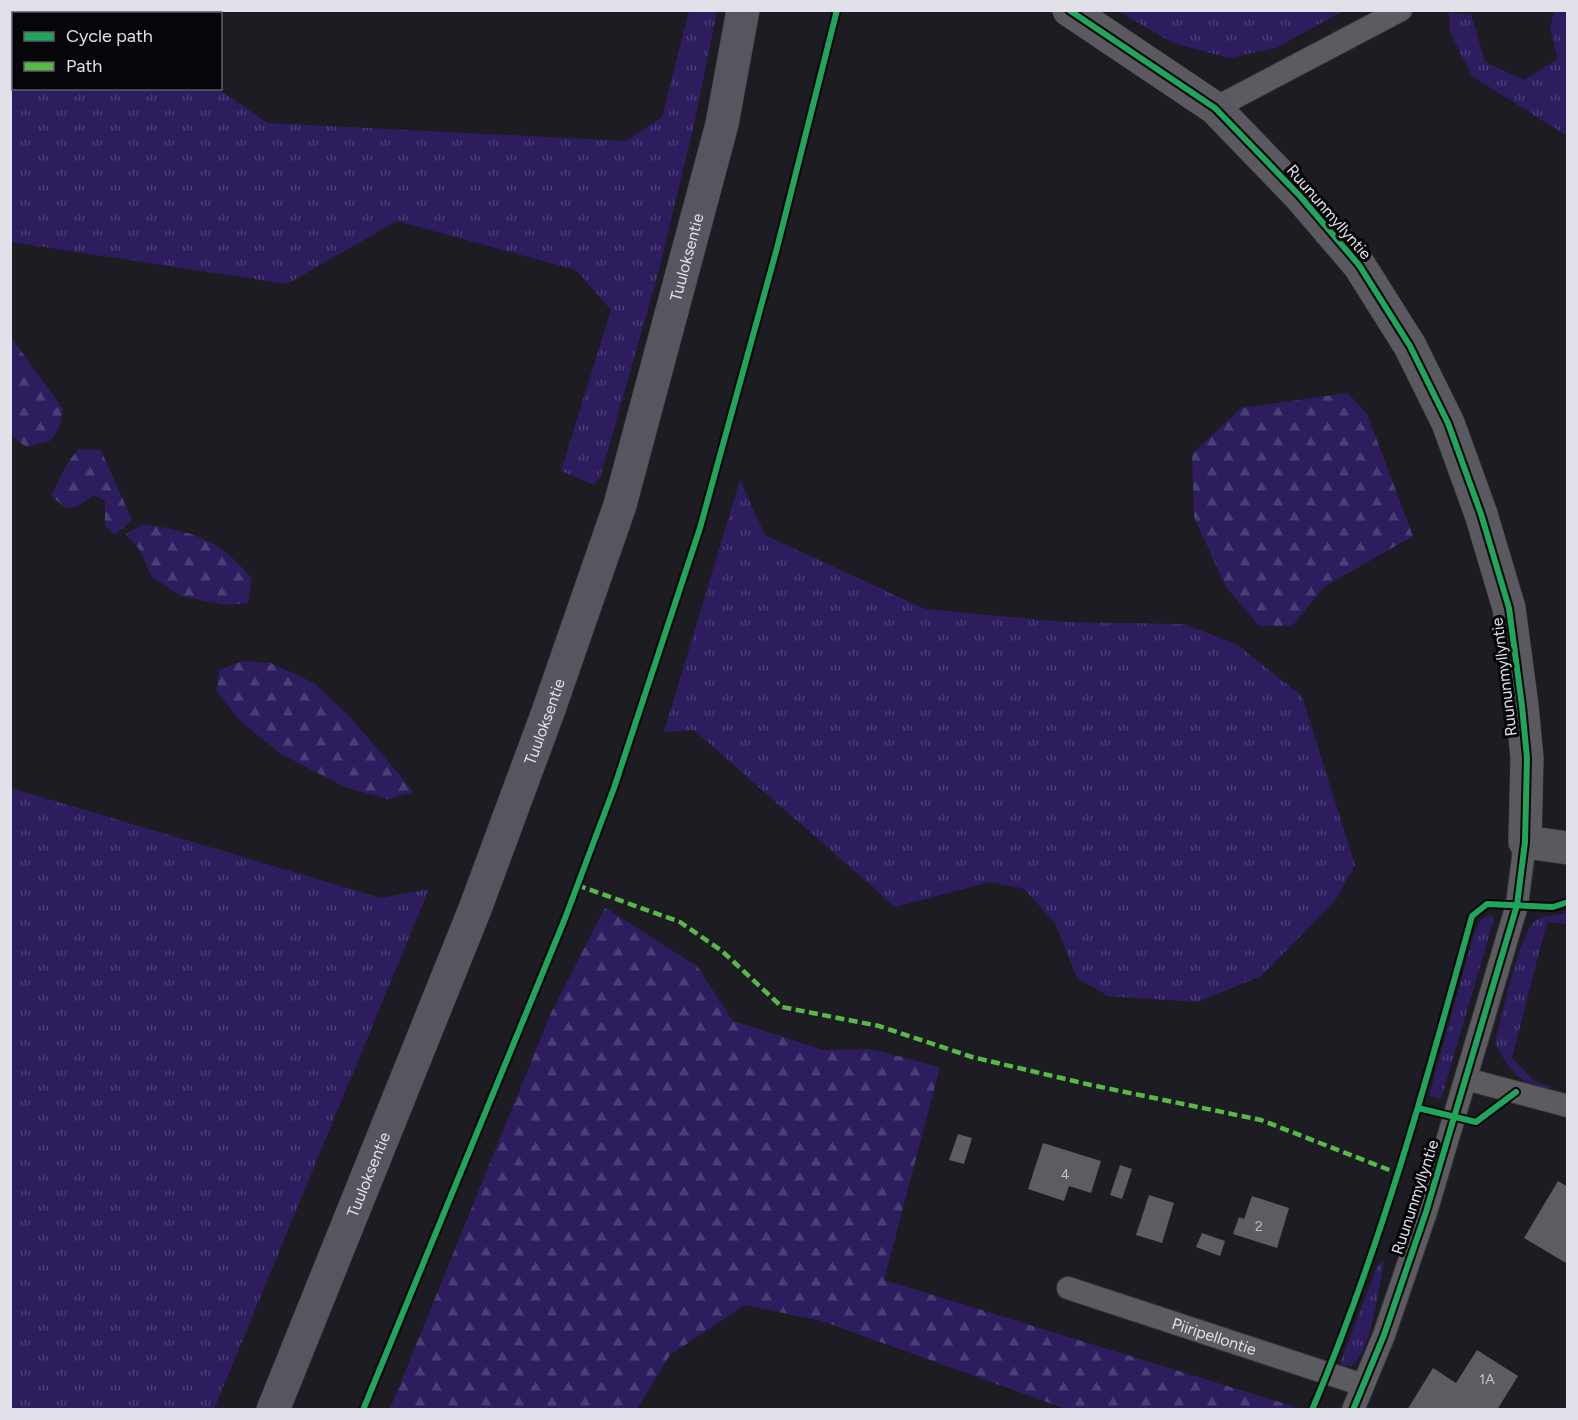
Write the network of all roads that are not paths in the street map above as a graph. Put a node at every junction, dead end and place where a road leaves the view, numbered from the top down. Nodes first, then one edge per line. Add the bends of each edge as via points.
1 (743, 10) edge
2 (1069, 10) edge
3 (1401, 10) edge
4 (1215, 108) junction
5 (1525, 842) junction
6 (1568, 848) edge
7 (1466, 1079) junction
8 (1568, 1106) edge
9 (1068, 1288) dead end
10 (1363, 1385) junction
11 (273, 1410) edge
12 (1353, 1410) edge

1 - 11 highway, Tuuloksentie via 722,124 620,505 475,909
2 - 4 street, Ruununmyllyntie
3 - 4 street
4 - 5 street, Ruununmyllyntie via 1299,195 1359,265 1410,346 1448,423 1509,608 1527,758
5 - 6 street
5 - 7 street, Ruununmyllyntie via 1517,905
7 - 8 street
7 - 10 street, Ruununmyllyntie via 1426,1212
9 - 10 street, Piiripellontie
10 - 12 street, Ruununmyllyntie

